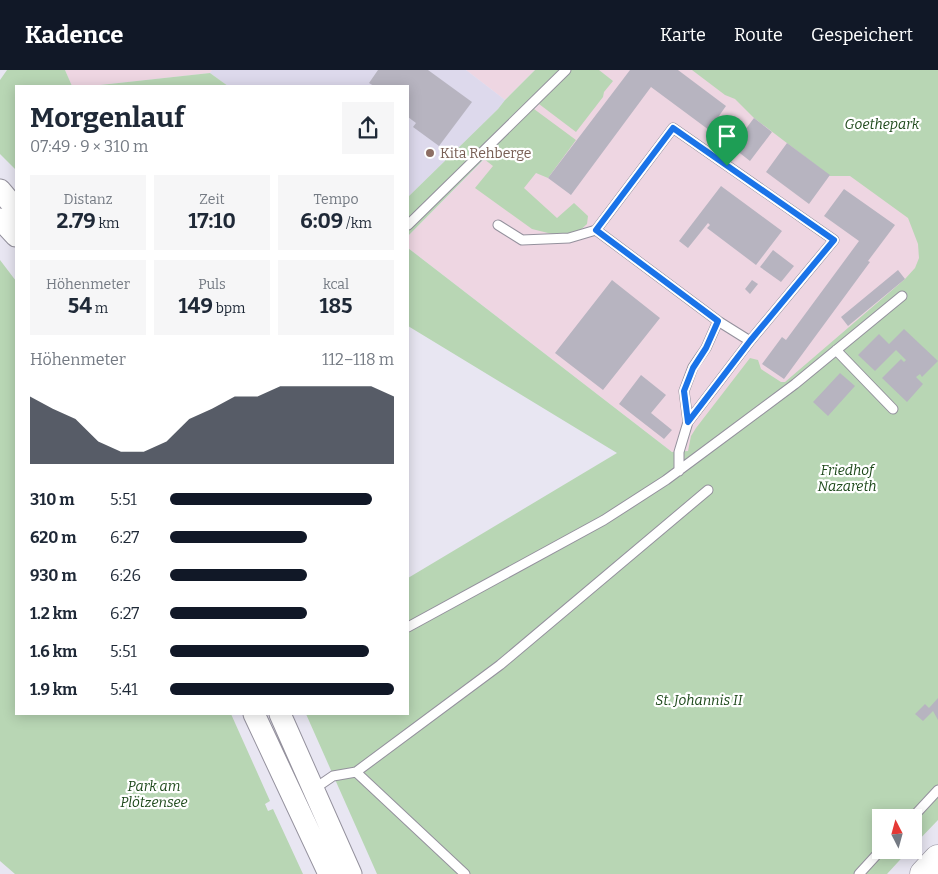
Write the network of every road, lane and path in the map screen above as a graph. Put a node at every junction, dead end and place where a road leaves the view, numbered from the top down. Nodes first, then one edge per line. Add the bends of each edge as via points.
1 (566, 70) edge
2 (0, 190) edge
3 (15, 208) edge
4 (0, 219) edge
5 (409, 224) edge
6 (498, 225) dead end
7 (596, 230) junction
8 (15, 235) edge
9 (902, 296) dead end
10 (718, 321) junction
11 (750, 341) junction
12 (836, 350) junction
13 (893, 409) dead end
14 (688, 422) junction
15 (679, 471) junction
16 (708, 490) dead end
17 (409, 626) edge
18 (255, 715) edge
19 (280, 715) edge
20 (356, 772) junction
21 (938, 790) edge
22 (303, 793) junction
23 (920, 809) edge
24 (872, 859) edge
25 (938, 859) edge
26 (329, 874) edge
27 (351, 874) edge
28 (465, 874) edge
29 (858, 874) edge
30 (924, 874) edge

1 - 5 lane
2 - 3 street
4 - 8 street
6 - 7 lane via 522,240 569,238
7 - 10 lane
7 - 11 lane via 673,128 834,240
9 - 12 lane
10 - 11 lane
10 - 14 lane via 684,391
11 - 14 lane
12 - 13 lane
12 - 15 lane
14 - 15 lane via 678,452
15 - 17 lane via 604,520
16 - 20 lane via 500,665
18 - 22 street
19 - 22 street
20 - 22 lane via 333,776
20 - 28 lane
21 - 23 lane
22 - 26 street
22 - 27 street
24 - 29 lane
25 - 30 main road

